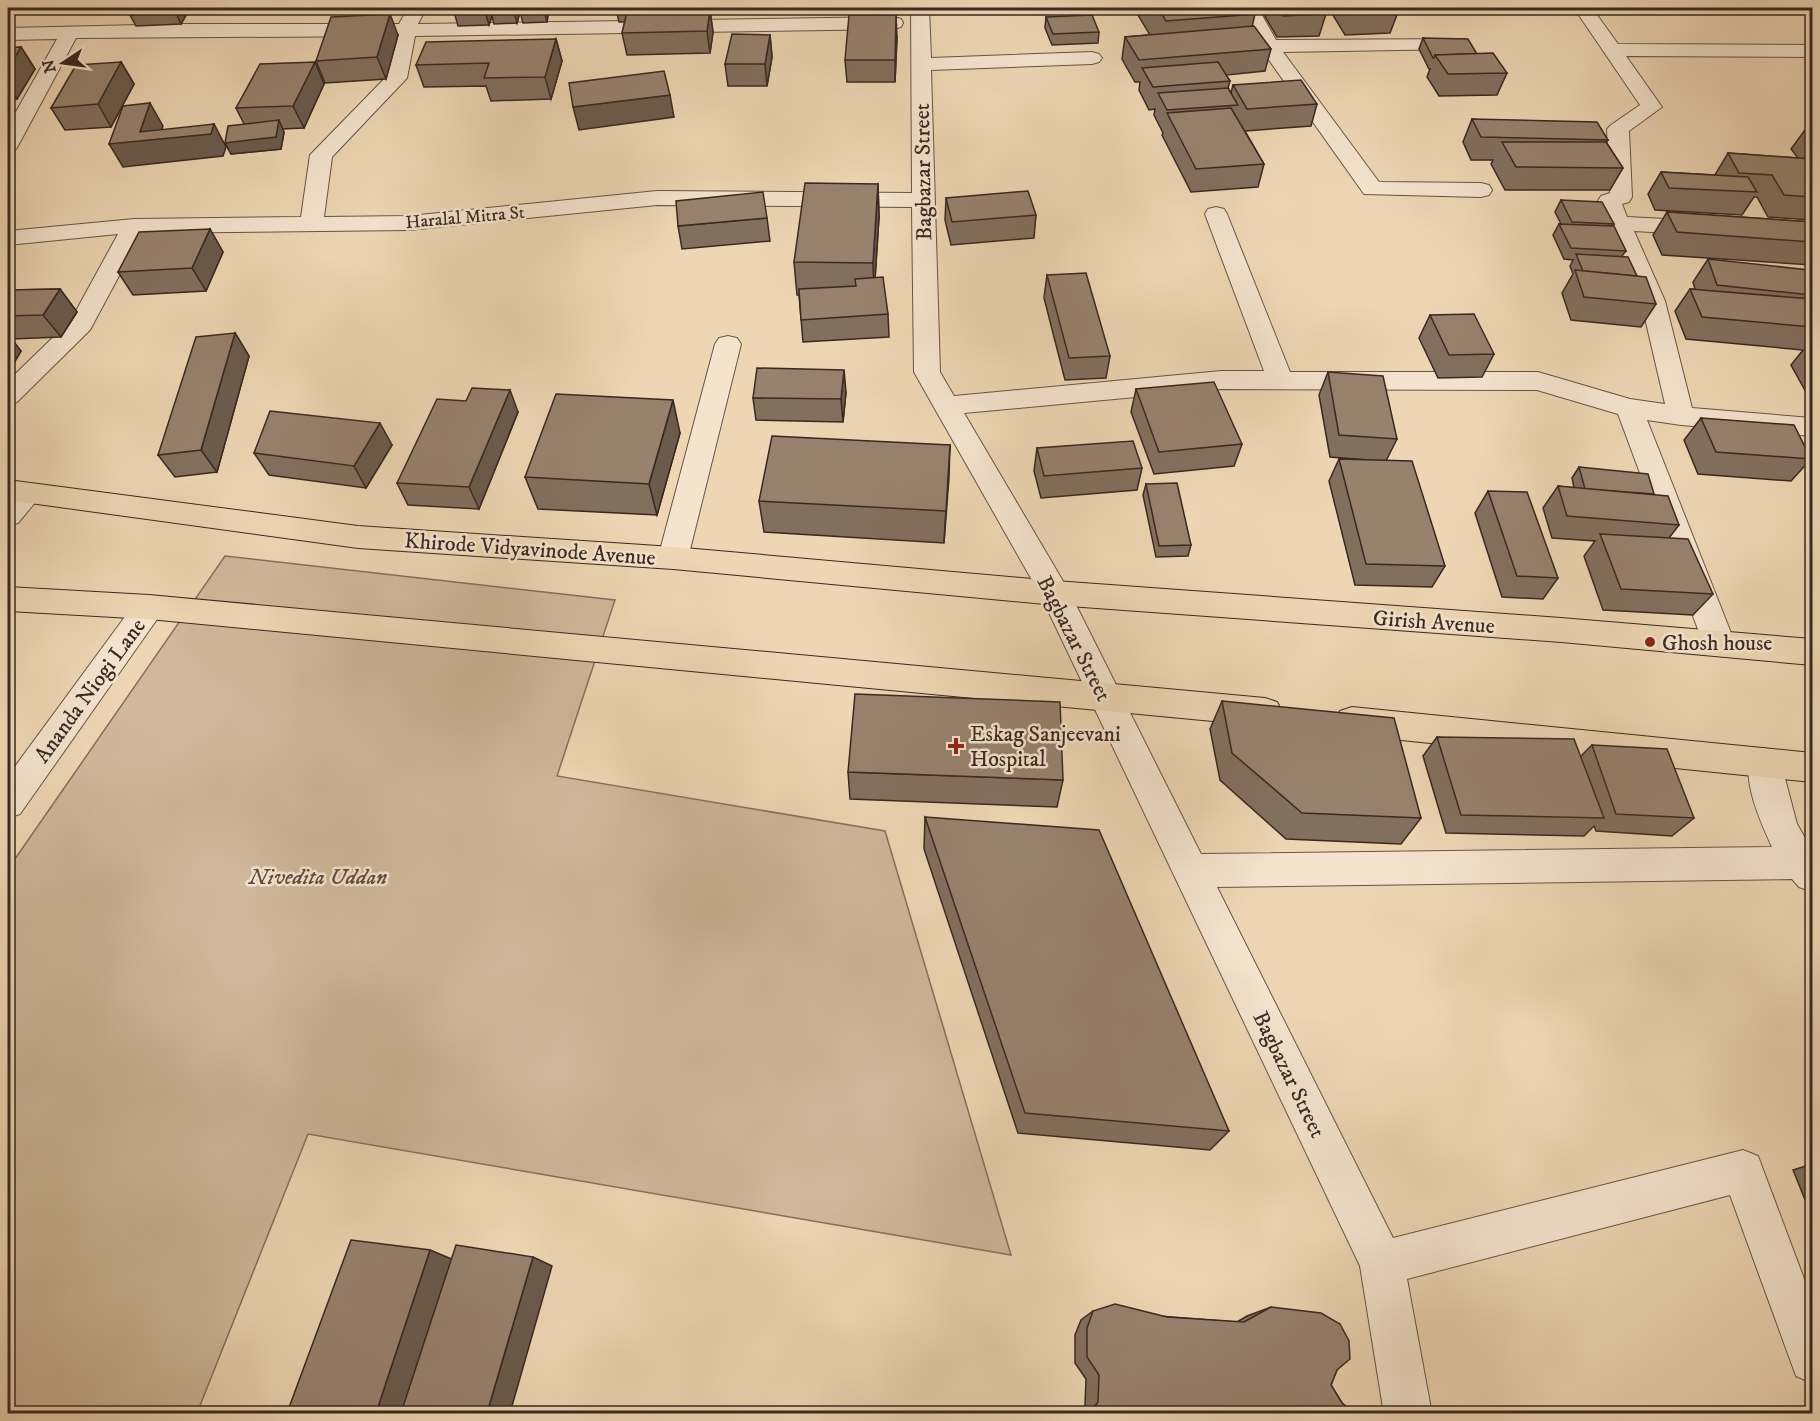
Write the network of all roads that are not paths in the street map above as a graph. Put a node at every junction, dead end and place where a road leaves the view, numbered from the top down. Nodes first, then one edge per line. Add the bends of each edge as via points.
1 (417, 8) edge
2 (1582, 8) edge
3 (1250, 9) edge
4 (1274, 10) dead end
5 (920, 15) edge
6 (406, 30) junction
7 (70, 32) junction
8 (8, 34) edge
9 (1458, 43) edge
10 (1269, 46) junction
11 (1612, 50) junction
12 (1812, 51) edge
13 (1092, 58) dead end
14 (920, 64) junction
15 (8, 144) edge
16 (1481, 190) dead end
17 (923, 200) junction
18 (1216, 214) dead end
19 (1619, 224) junction
20 (312, 225) junction
21 (134, 226) junction
22 (1721, 228) edge
23 (8, 238) edge
24 (728, 344) dead end
25 (1280, 380) junction
26 (8, 396) edge
27 (947, 406) junction
28 (1629, 408) junction
29 (1681, 416) junction
30 (1812, 427) edge
31 (18, 491) edge
32 (8, 516) edge
33 (673, 558) junction
34 (1055, 593) junction
35 (8, 599) edge
36 (149, 607) junction
37 (1719, 643) junction
38 (1812, 652) edge
39 (1105, 696) junction
40 (1764, 763) junction
41 (1812, 768) edge
42 (8, 803) edge
43 (1806, 869) edge
44 (1191, 870) junction
45 (1382, 1263) junction
46 (1812, 1360) edge
47 (1408, 1413) edge

1 - 6 street
2 - 11 street
3 - 4 street
3 - 10 street
5 - 6 street
5 - 14 street, Bagbazar Street
6 - 7 street via 329,23
6 - 20 street via 397,78 321,154
7 - 8 street
7 - 15 street
9 - 10 street
10 - 16 street via 1371,189
11 - 12 street
11 - 19 street via 1652,107 1618,129 1621,197 1610,201
13 - 14 street
14 - 17 street, Bagbazar Street
17 - 20 street, Haralal Mitra St via 657,198 409,223
17 - 27 street, Bagbazar Street via 927,372
18 - 25 street
19 - 22 street
19 - 29 street via 1653,301
20 - 21 street, Haralal Mitra St
21 - 23 street, Haralal Mitra St
21 - 26 street via 81,324
24 - 33 street
25 - 27 street via 1221,380
25 - 28 street via 1538,381
27 - 34 street, Bagbazar Street
28 - 29 street
28 - 37 street
29 - 30 street
31 - 32 street
31 - 33 main road, Khirode Vidyavinode Avenue via 358,537
33 - 34 main road, Khirode Vidyavinode Avenue
34 - 37 main road, Girish Avenue
34 - 39 street, Bagbazar Street
35 - 36 main road
36 - 39 main road
36 - 42 street, Ananda Niogi Lane
37 - 38 main road, Girish Avenue
39 - 40 main road
39 - 44 street, Bagbazar Street
40 - 41 main road
40 - 43 street via 1768,794
43 - 44 street
44 - 45 street, Bagbazar Street
45 - 46 street via 1743,1171
45 - 47 street, Bagbazar Street

